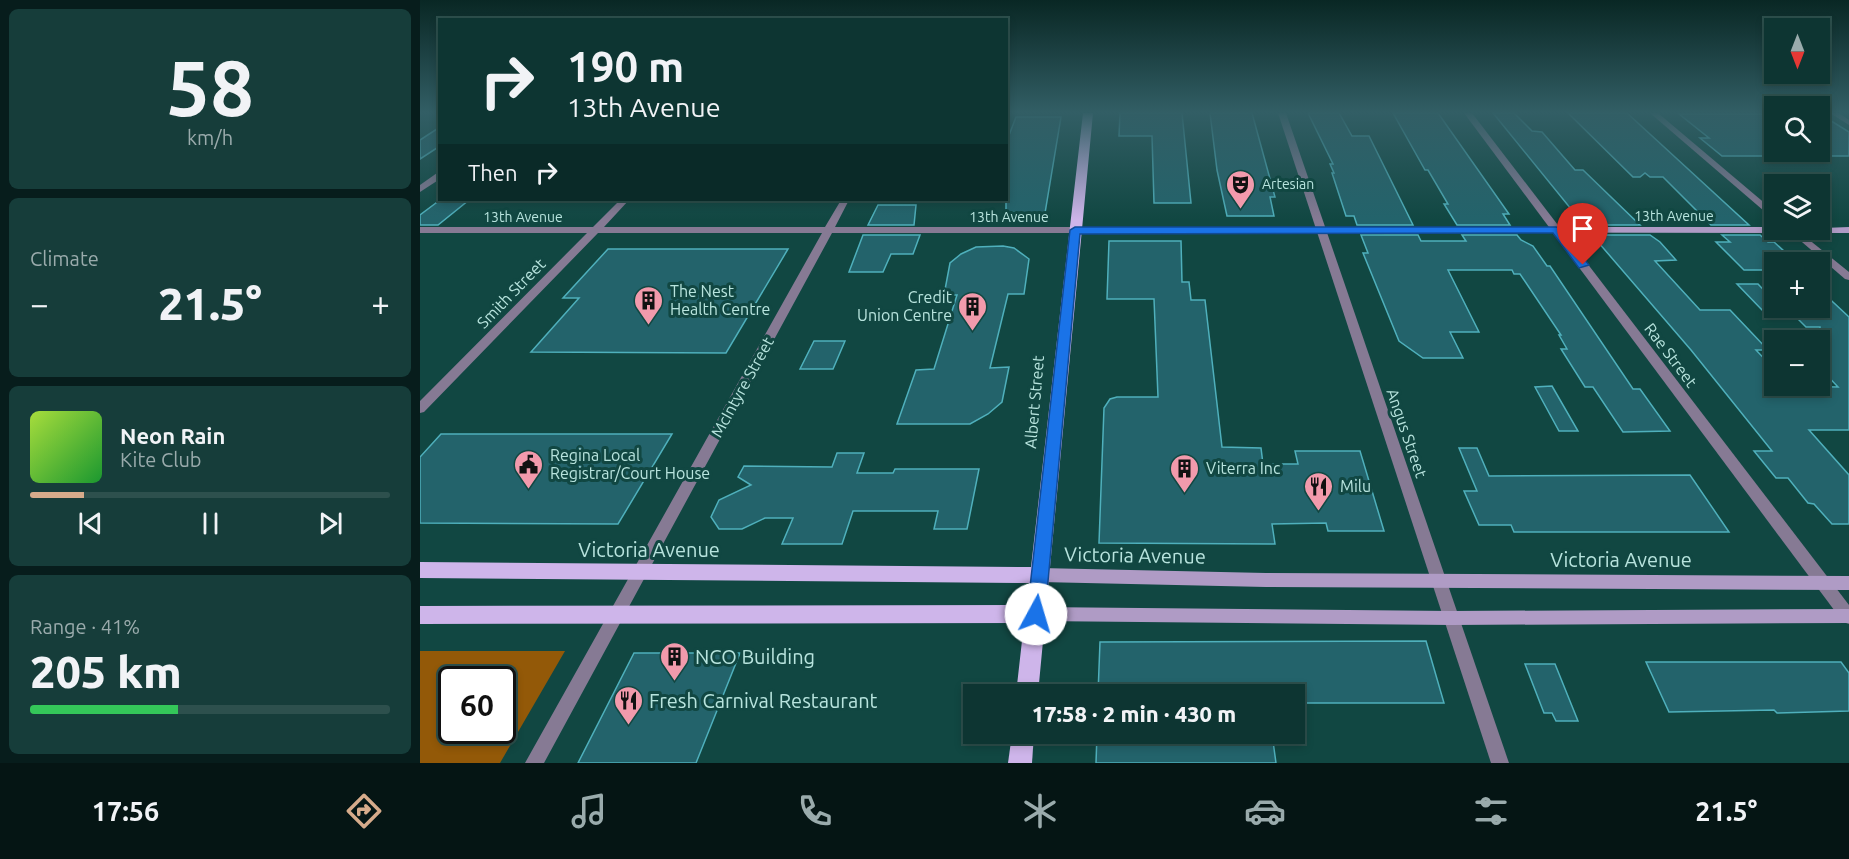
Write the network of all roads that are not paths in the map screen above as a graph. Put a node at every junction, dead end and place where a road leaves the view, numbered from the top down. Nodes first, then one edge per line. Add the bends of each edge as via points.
1 (1084, 149) edge
2 (1294, 149) edge
3 (1495, 149) edge
4 (1696, 149) edge
5 (438, 176) edge
6 (420, 189) edge
7 (624, 201) edge
8 (844, 201) edge
9 (1764, 206) edge
10 (420, 230) edge
11 (595, 230) junction
12 (828, 230) junction
13 (1075, 230) junction
14 (1322, 230) junction
15 (1556, 230) junction
16 (1764, 230) edge
17 (1830, 230) edge
18 (1849, 230) edge
19 (1804, 240) edge
20 (1849, 278) edge
21 (420, 410) edge
22 (420, 570) edge
23 (640, 570) junction
24 (1040, 575) junction
25 (1439, 581) junction
26 (1823, 583) junction
27 (1849, 583) edge
28 (1036, 614) junction
29 (420, 615) edge
30 (616, 615) junction
31 (1849, 616) edge
32 (1451, 618) junction
33 (1029, 684) edge
34 (1022, 744) edge
35 (534, 763) edge
36 (1020, 763) edge
37 (1500, 763) edge

1 - 13 main road, Albert Street
2 - 14 street, Angus Street
3 - 15 street, Rae Street
4 - 9 street
5 - 6 street
7 - 11 street, Smith Street
8 - 12 street, McIntyre Street
10 - 11 street, 13th Avenue
11 - 12 street, 13th Avenue
11 - 21 street, Smith Street
12 - 13 street, 13th Avenue
12 - 23 street, McIntyre Street
13 - 14 street, 13th Avenue
13 - 24 main road, Albert Street
14 - 15 street, 13th Avenue
14 - 25 street, Angus Street
15 - 16 street, 13th Avenue
15 - 26 street, Rae Street
17 - 18 street, 13th Avenue
19 - 20 street
22 - 23 main road, Victoria Avenue
23 - 24 main road, Victoria Avenue
23 - 30 street, McIntyre Street
24 - 25 street, Victoria Avenue
24 - 28 main road, Albert Street
25 - 26 street, Victoria Avenue
25 - 32 street, Angus Street
26 - 27 street, Victoria Avenue
26 - 31 street, Rae Street
28 - 30 main road
28 - 32 street
28 - 33 main road, Albert Street
29 - 30 main road
30 - 35 street, McIntyre Street
31 - 32 street
32 - 37 street, Angus Street
34 - 36 main road

